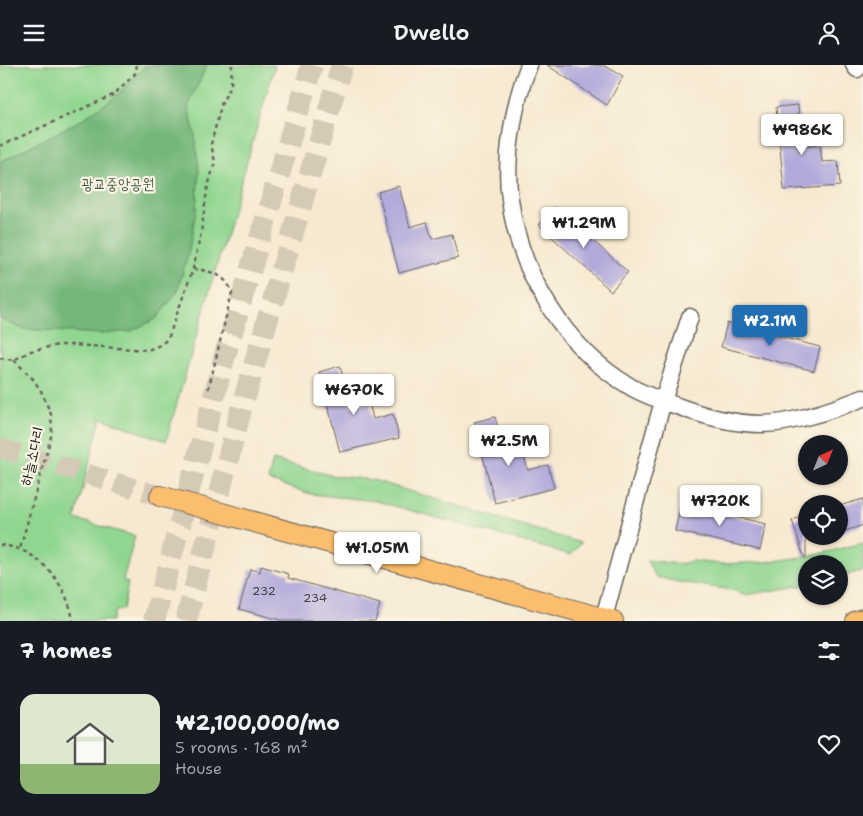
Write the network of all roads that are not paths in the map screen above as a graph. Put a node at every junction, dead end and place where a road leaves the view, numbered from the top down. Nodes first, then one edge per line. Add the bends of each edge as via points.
1 (529, 65) edge
2 (690, 317) dead end
3 (863, 398) edge
4 (663, 401) junction
5 (160, 496) tunnel mouth
6 (863, 619) edge
7 (607, 620) edge
8 (856, 621) edge

1 - 4 lane via 520,88 508,171 514,222 526,262 552,311 577,343 598,364 630,387
2 - 4 lane
3 - 4 lane via 814,414 771,423 725,421
4 - 7 lane
5 - 7 main road
6 - 8 main road

